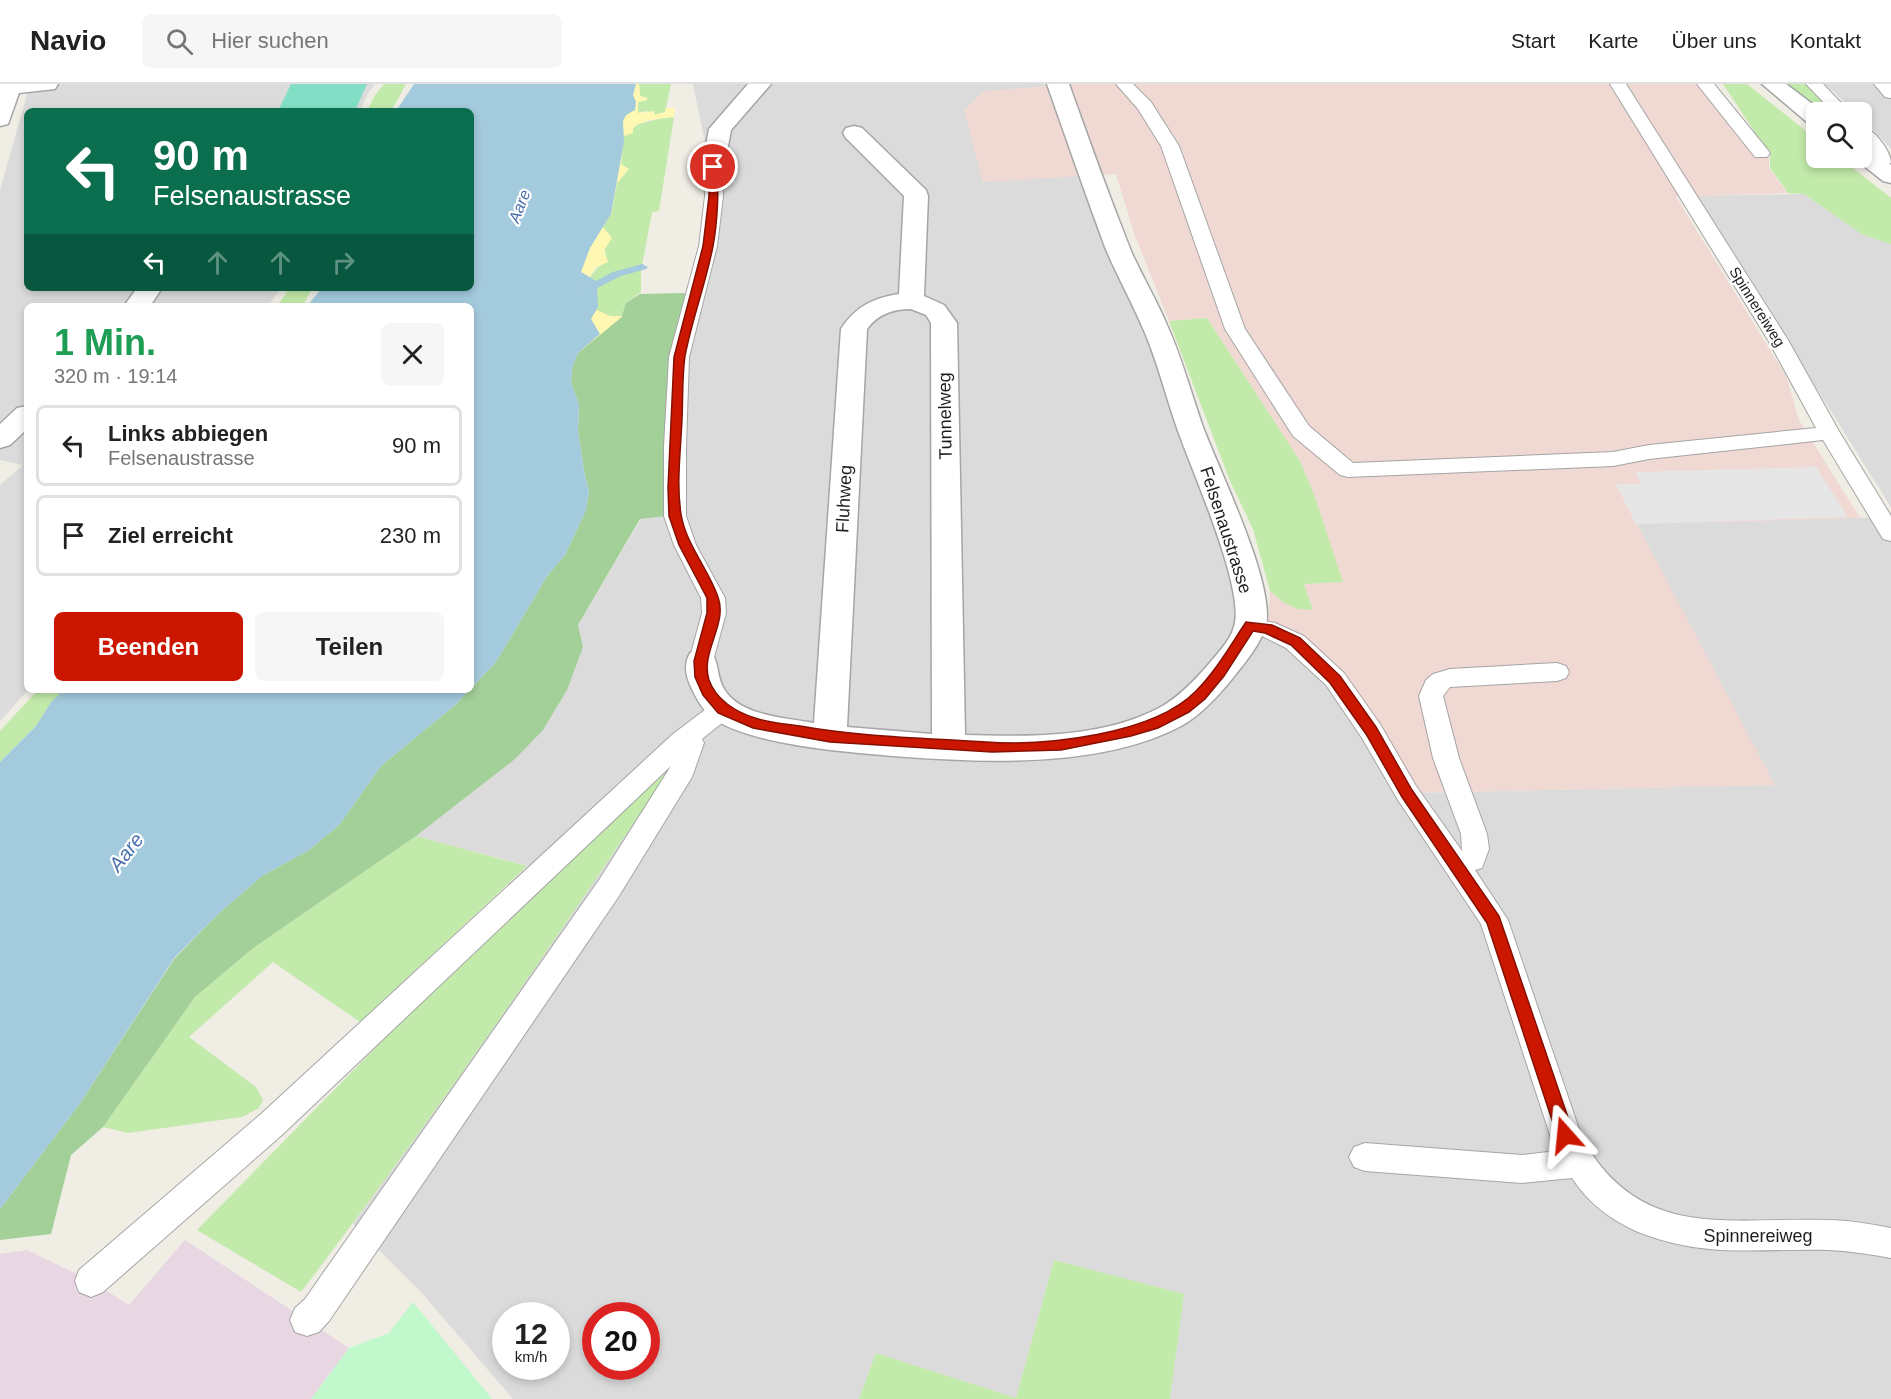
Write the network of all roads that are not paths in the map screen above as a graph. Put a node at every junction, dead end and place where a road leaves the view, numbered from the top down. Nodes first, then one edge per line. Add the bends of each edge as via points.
1 (47, 84) edge
2 (760, 84) edge
3 (1058, 84) edge
4 (1124, 84) edge
5 (1618, 84) edge
6 (1705, 84) edge
7 (1773, 84) edge
8 (1815, 84) edge
9 (1882, 84) edge
10 (10, 86) edge
11 (1891, 93) edge
12 (1832, 102) edge
13 (1806, 110) edge
14 (0, 119) edge
15 (854, 133) dead end
16 (1872, 143) edge
17 (1761, 153) dead end
18 (1872, 158) edge
19 (1872, 162) edge
20 (713, 167) joint
21 (1891, 176) edge
22 (148, 291) edge
23 (911, 301) junction
24 (138, 303) edge
25 (24, 417) edge
26 (1829, 433) junction
27 (0, 439) edge
28 (1891, 534) edge
29 (1250, 626) junction
30 (701, 661) joint
31 (1557, 672) dead end
32 (723, 709) junction
33 (688, 737) junction
34 (830, 737) junction
35 (949, 745) junction
36 (1457, 864) junction
37 (1365, 1157) dead end
38 (1578, 1163) junction
39 (1891, 1243) edge
40 (91, 1281) dead end
41 (307, 1320) dead end

1 - 10 street
2 - 20 street via 720,129
3 - 29 street, Felsenaustrasse via 1129,274 1154,322 1220,503 1242,570 1252,613
4 - 26 lane via 1145,106 1170,146 1235,329 1300,431 1348,470 1613,459
5 - 26 lane, Spinnereiweg via 1778,340
6 - 17 lane
7 - 13 street
8 - 12 lane
9 - 11 lane
10 - 14 street
15 - 23 street via 914,190
16 - 18 lane via 1885,159
19 - 21 street
20 - 30 lane via 708,246 679,357 675,447 675,516 685,545 713,598 714,613
22 - 24 street
23 - 34 street, Fluhweg via 873,310 854,329
23 - 35 street, Tunnelweg via 930,306 944,323
25 - 27 street
26 - 28 lane, Spinnereiweg
29 - 35 street via 1200,695 1154,725 1061,745
29 - 36 lane, Spinnereiweg via 1267,628 1295,642 1335,680
30 - 32 street via 705,685
31 - 36 lane via 1450,678 1435,686 1431,696 1435,719 1476,849 1472,860
32 - 33 lane
32 - 34 street via 753,723
33 - 40 lane via 272,1124
33 - 41 lane via 691,743 683,770 609,888
34 - 35 street
36 - 38 lane, Spinnereiweg via 1494,920 1565,1135
37 - 38 lane via 1522,1169
38 - 39 lane, Spinnereiweg via 1592,1182 1620,1206 1673,1231 1729,1238 1834,1236

